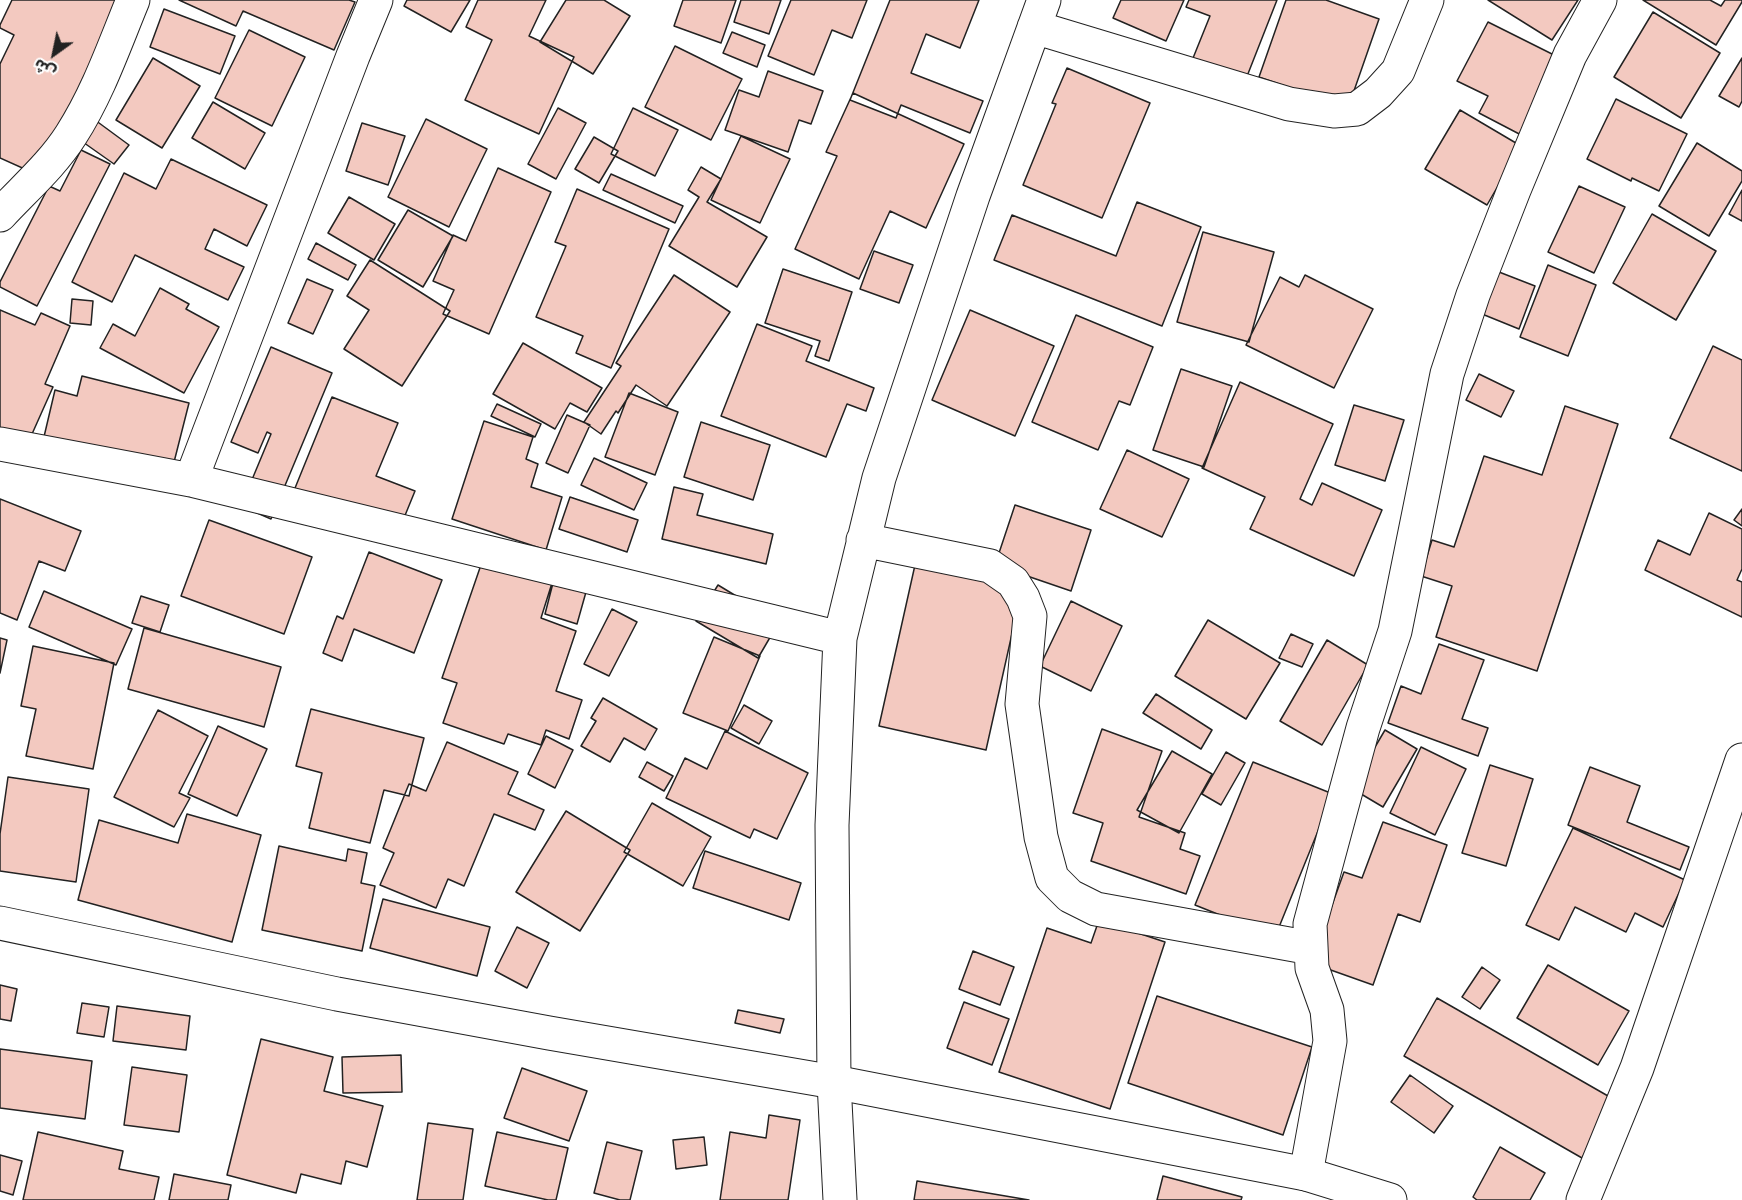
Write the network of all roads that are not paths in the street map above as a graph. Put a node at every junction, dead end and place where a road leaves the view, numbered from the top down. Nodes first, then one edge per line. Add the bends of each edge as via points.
1 (133, 0) edge
2 (376, 0) edge
3 (1427, 0) edge
4 (1600, 0) edge
5 (1039, 13) edge
6 (0, 215) edge
7 (0, 444) edge
8 (191, 480) junction
9 (863, 540) junction
10 (840, 638) junction
11 (1742, 760) edge
12 (0, 923) edge
13 (1311, 948) junction
14 (834, 1082) junction
15 (1306, 1174) junction
16 (840, 1200) edge
17 (1390, 1200) edge
18 (1583, 1200) edge

1 - 6 street via 94,95 70,136
2 - 8 street
3 - 5 street via 1398,71 1357,109 1334,111 1289,104
4 - 13 street via 1570,55 1514,190 1447,374 1395,631 1363,728 1310,924
5 - 9 street via 973,196 879,478
7 - 8 street
8 - 10 street
9 - 10 street
9 - 13 street via 990,566 1013,582 1023,598 1030,616 1022,704 1041,837 1052,878 1070,896 1096,909
10 - 14 street via 832,825
11 - 18 street via 1637,1068
12 - 14 street via 349,996
13 - 15 street via 1312,968 1327,1010 1330,1041
14 - 15 street
14 - 16 street
15 - 17 street

